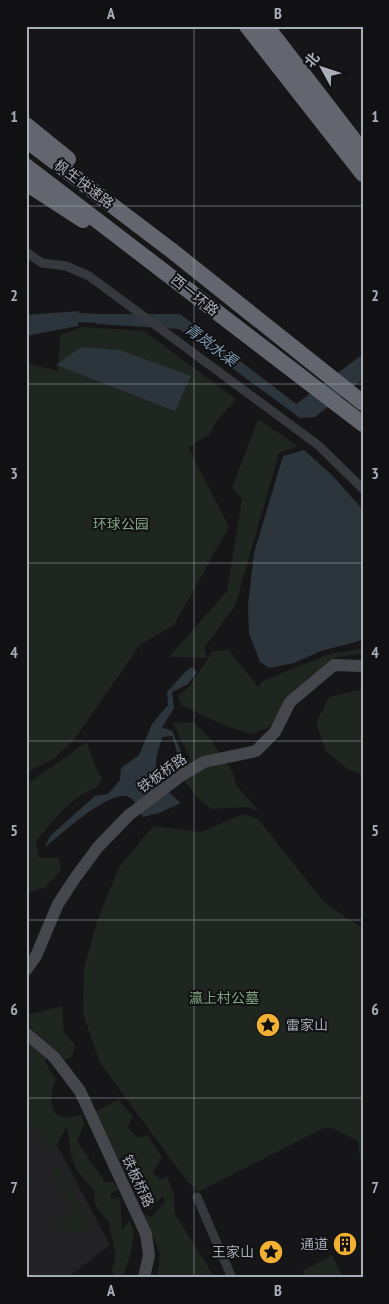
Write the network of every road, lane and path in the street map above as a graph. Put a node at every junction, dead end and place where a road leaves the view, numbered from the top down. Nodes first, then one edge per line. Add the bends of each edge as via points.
1 (247, 26) edge
2 (266, 26) edge
3 (26, 124) edge
4 (26, 140) edge
5 (363, 152) edge
6 (26, 166) edge
7 (363, 174) edge
8 (26, 183) edge
9 (142, 227) joint
10 (171, 250) junction
11 (26, 252) edge
12 (158, 266) junction
13 (234, 299) junction
14 (225, 319) junction
15 (363, 388) edge
16 (363, 403) edge
17 (363, 424) edge
18 (363, 437) edge
19 (363, 489) edge
20 (363, 666) edge
21 (26, 970) edge
22 (26, 1033) edge
23 (197, 1197) dead end
24 (144, 1278) edge
25 (232, 1278) edge

1 - 7 highway
2 - 5 highway
3 - 10 highway
4 - 9 highway, 枫生快速路
6 - 12 highway, 西一环路
8 - 12 highway
9 - 10 highway, 西一环路
10 - 13 highway, 西一环路
11 - 19 street via 42,264 66,266 89,276 318,446
12 - 14 highway, 西一环路
13 - 15 highway
13 - 16 highway, 西一环路
14 - 17 highway, 西一环路
14 - 18 highway
20 - 21 street, 铁板桥路 via 334,665 290,702 275,732 256,751 204,762 129,815 98,847 58,904 36,956
22 - 24 street, 铁板桥路 via 54,1057 80,1091 146,1234 149,1255
23 - 25 street

